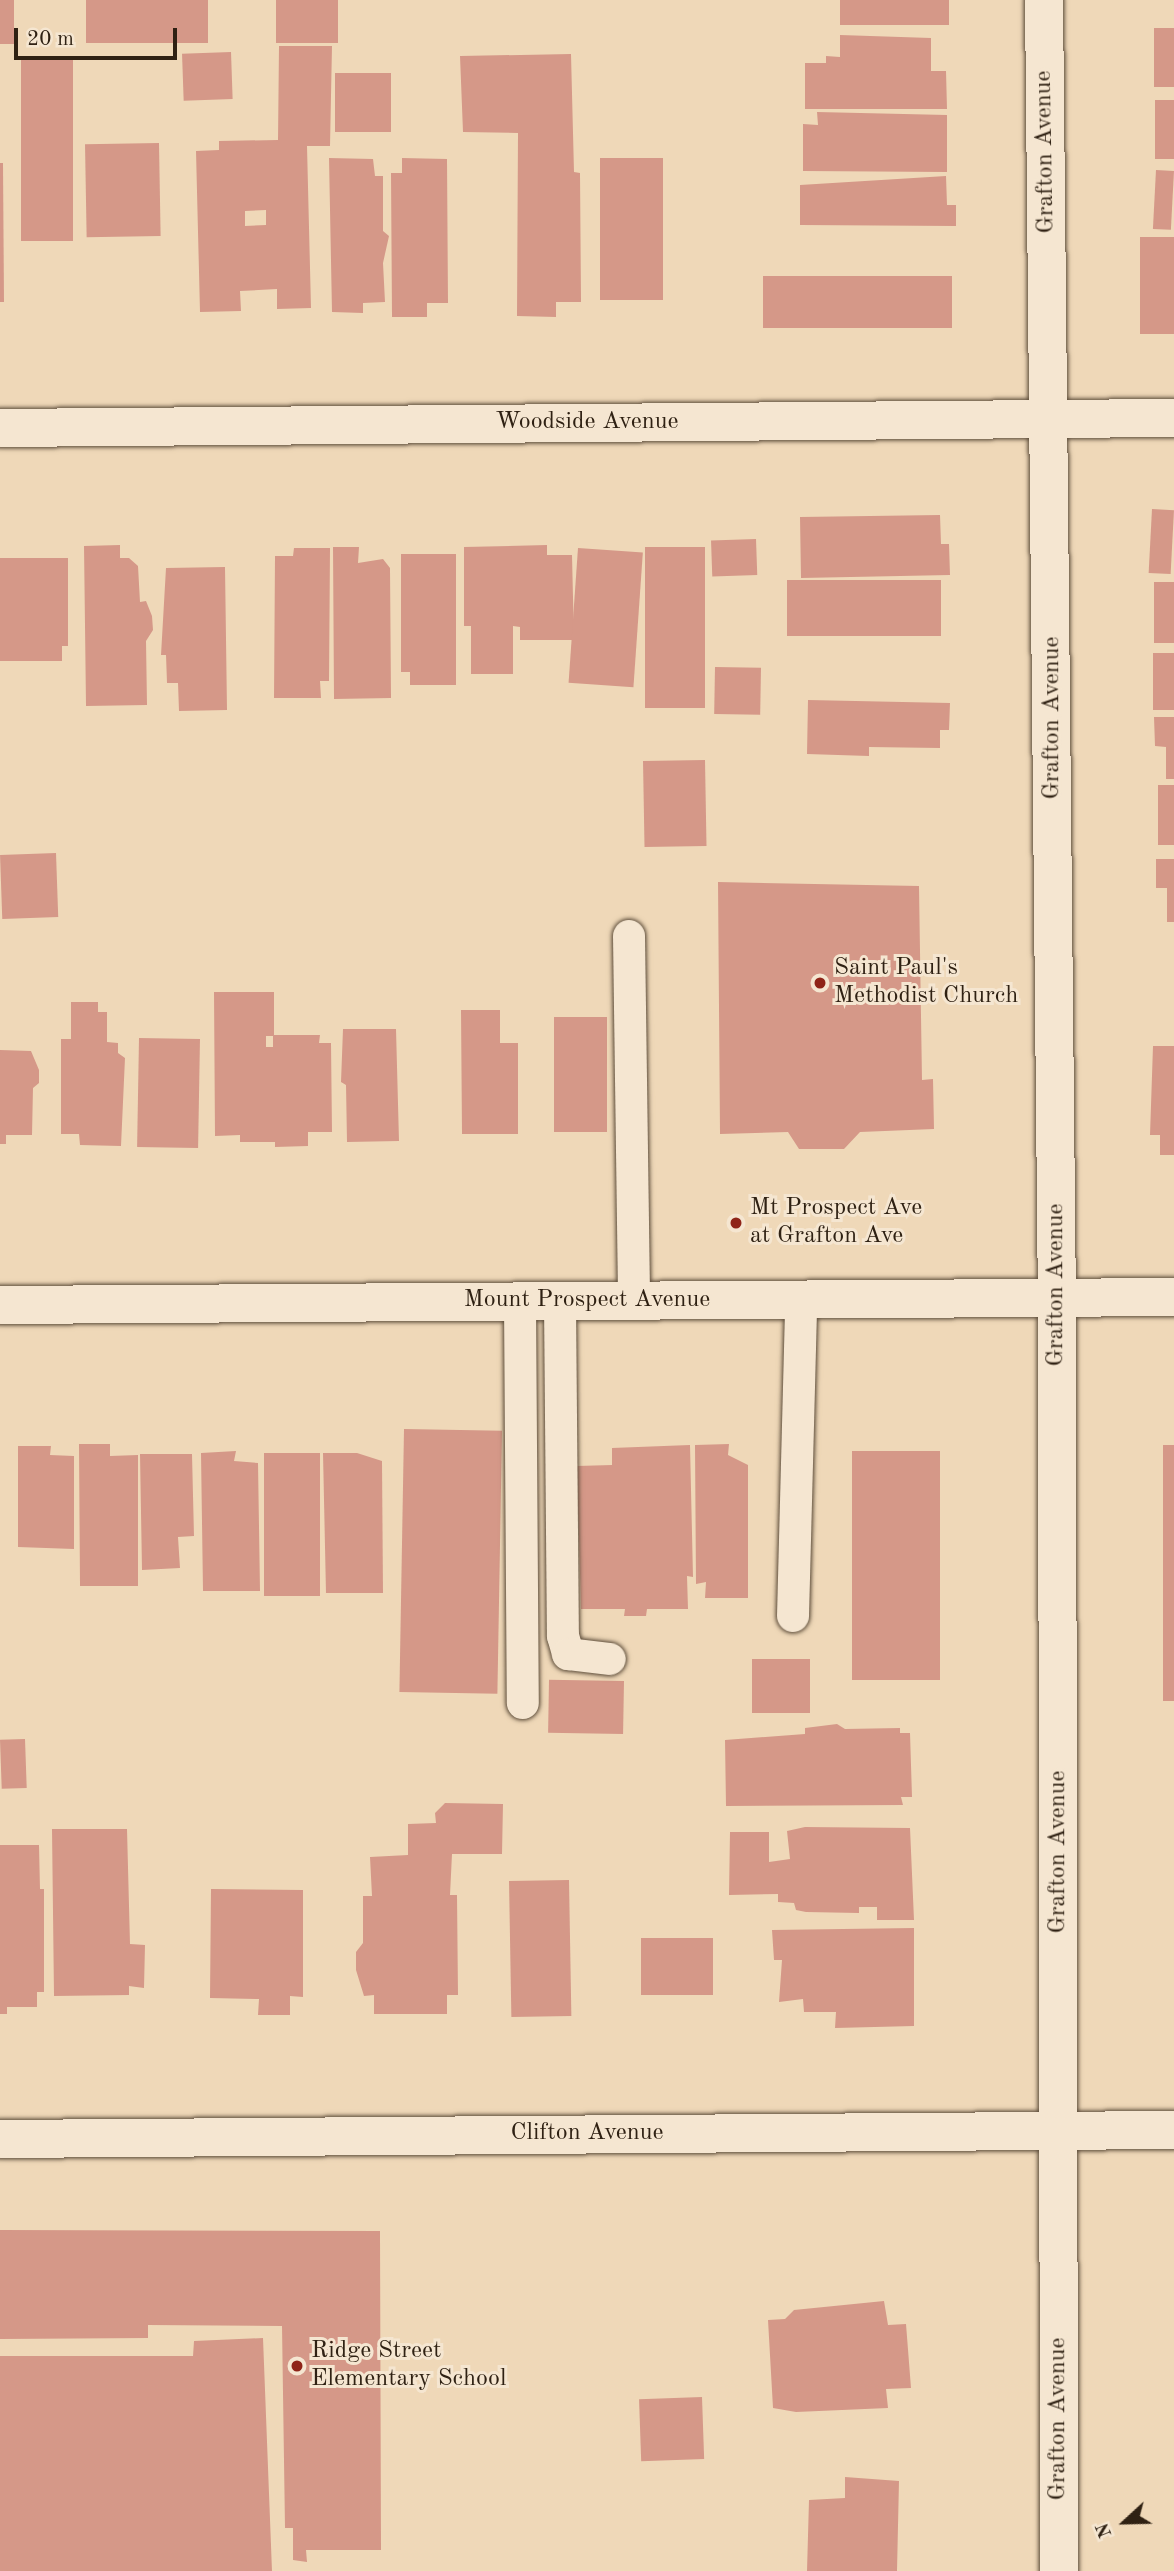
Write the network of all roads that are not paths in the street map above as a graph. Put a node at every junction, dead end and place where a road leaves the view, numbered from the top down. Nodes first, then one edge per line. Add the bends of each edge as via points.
1 (1044, 0) edge
2 (1174, 418) edge
3 (1051, 419) junction
4 (0, 428) edge
5 (629, 936) dead end
6 (1174, 1297) edge
7 (1057, 1298) junction
8 (801, 1300) junction
9 (634, 1301) junction
10 (520, 1302) junction
11 (561, 1302) junction
12 (0, 1305) edge
13 (793, 1616) dead end
14 (611, 1658) dead end
15 (523, 1703) dead end
16 (1059, 2130) junction
17 (1174, 2130) edge
18 (0, 2139) edge
19 (1059, 2571) edge

1 - 3 street, Grafton Avenue
2 - 3 street, Woodside Avenue
3 - 4 street, Woodside Avenue
3 - 7 street, Grafton Avenue
5 - 9 lane
6 - 7 street, Mount Prospect Avenue
7 - 8 street, Mount Prospect Avenue
7 - 16 street, Grafton Avenue
8 - 9 street, Mount Prospect Avenue
8 - 13 lane
9 - 11 street, Mount Prospect Avenue
10 - 11 street, Mount Prospect Avenue
10 - 12 street, Mount Prospect Avenue
10 - 15 lane
11 - 14 lane via 563,1636 568,1654
16 - 17 street, Clifton Avenue
16 - 18 street, Clifton Avenue
16 - 19 street, Grafton Avenue

